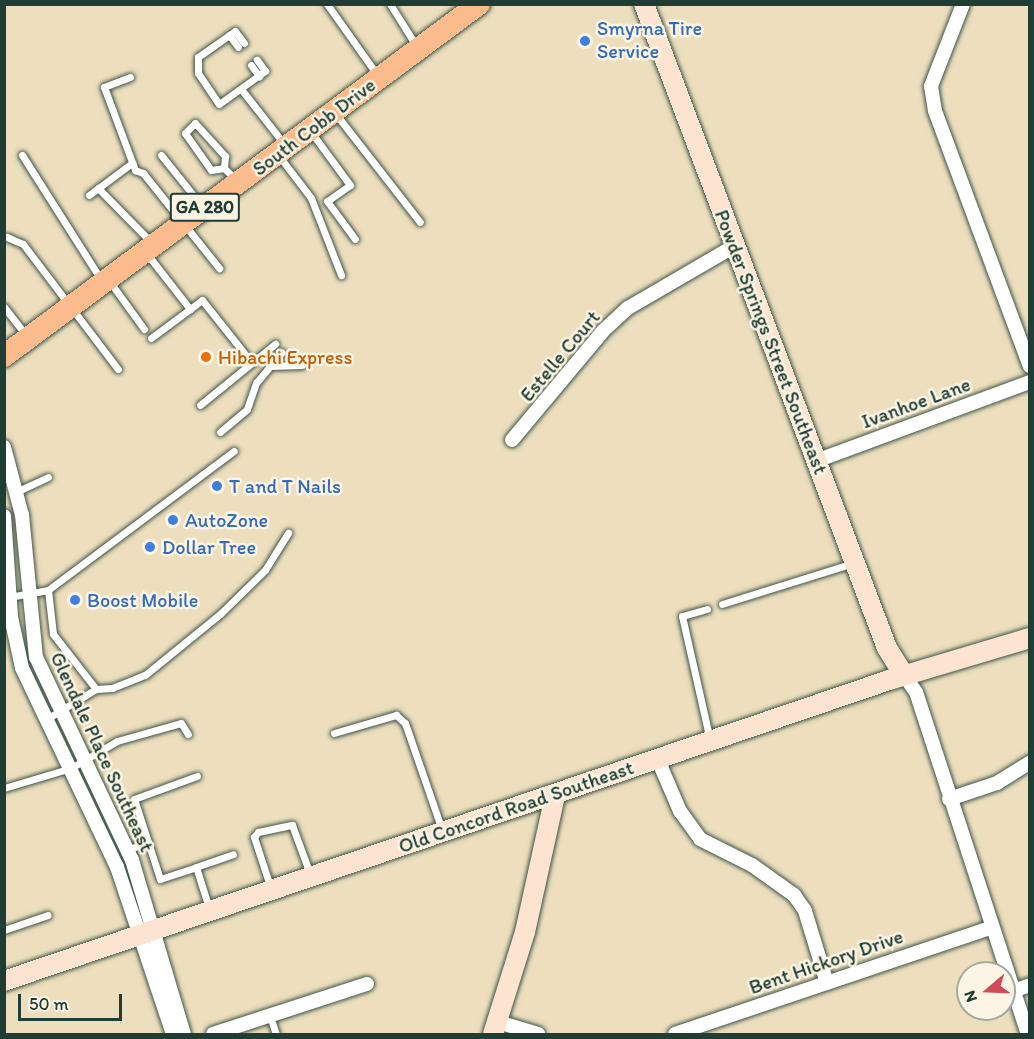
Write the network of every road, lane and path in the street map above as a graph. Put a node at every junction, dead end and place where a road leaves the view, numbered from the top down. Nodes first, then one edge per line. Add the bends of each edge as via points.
1 (327, 4) edge
2 (390, 4) edge
3 (644, 4) edge
4 (963, 4) edge
5 (473, 6) edge
6 (241, 45) dead end
7 (419, 49) junction
8 (254, 63) dead end
9 (130, 77) dead end
10 (379, 78) junction
11 (242, 89) junction
12 (334, 112) junction
13 (309, 130) junction
14 (282, 150) junction
15 (22, 155) dead end
16 (161, 155) dead end
17 (132, 163) junction
18 (231, 175) junction
19 (98, 188) junction
20 (88, 195) dead end
21 (203, 208) junction
22 (420, 222) dead end
23 (183, 223) junction
24 (7, 237) dead end
25 (355, 239) dead end
26 (150, 249) junction
27 (736, 251) junction
28 (219, 268) dead end
29 (341, 275) dead end
30 (105, 281) junction
31 (4, 307) edge
32 (71, 307) junction
33 (190, 309) junction
34 (144, 328) dead end
35 (29, 338) junction
36 (151, 338) dead end
37 (275, 344) dead end
38 (282, 352) dead end
39 (4, 356) edge
40 (252, 363) junction
41 (302, 365) dead end
42 (270, 366) junction
43 (1029, 366) edge
44 (118, 369) dead end
45 (1029, 382) edge
46 (200, 405) dead end
47 (220, 432) dead end
48 (512, 440) dead end
49 (4, 447) edge
50 (234, 451) dead end
51 (816, 461) junction
52 (48, 477) dead end
53 (18, 491) junction
54 (4, 516) edge
55 (288, 533) dead end
56 (854, 563) junction
57 (48, 590) junction
58 (27, 592) junction
59 (7, 598) edge
60 (722, 604) dead end
61 (706, 609) dead end
62 (1029, 638) edge
63 (904, 675) junction
64 (96, 689) junction
65 (59, 711) junction
66 (45, 720) junction
67 (334, 733) dead end
68 (188, 734) dead end
69 (711, 742) junction
70 (658, 760) junction
71 (84, 761) junction
72 (1029, 762) edge
73 (71, 768) junction
74 (197, 776) dead end
75 (4, 788) edge
76 (555, 795) junction
77 (949, 799) junction
78 (443, 832) junction
79 (148, 842) junction
80 (127, 850) junction
81 (233, 854) dead end
82 (196, 867) junction
83 (311, 876) junction
84 (271, 890) junction
85 (210, 910) junction
86 (48, 915) dead end
87 (990, 928) junction
88 (4, 930) edge
89 (147, 932) junction
90 (1002, 961) edge
91 (4, 981) edge
92 (827, 983) junction
93 (367, 984) dead end
94 (172, 990) junction
95 (158, 995) junction
96 (1016, 1000) edge
97 (270, 1016) junction
98 (496, 1028) edge
99 (173, 1035) edge
100 (184, 1035) edge
101 (213, 1035) edge
102 (276, 1035) edge
103 (538, 1035) edge
104 (675, 1035) edge
105 (1028, 1035) edge

1 - 10 lane
2 - 7 lane
3 - 27 street, Powder Springs Street Southeast
4 - 43 street via 931,86 935,111
5 - 7 main road, South Cobb Drive / GA 280
6 - 11 lane via 229,35 198,57 198,73 219,104
7 - 10 main road, South Cobb Drive / GA 280
8 - 11 lane via 259,75
9 - 17 lane via 104,87
10 - 12 main road, South Cobb Drive / GA 280
11 - 14 lane
12 - 13 main road, South Cobb Drive / GA 280
12 - 22 lane
13 - 14 main road, South Cobb Drive / GA 280
13 - 25 lane via 350,184 327,201
14 - 18 main road, South Cobb Drive / GA 280
14 - 29 lane via 321,220
15 - 30 lane
16 - 21 lane
17 - 19 lane
17 - 23 lane
18 - 18 lane via 225,156 195,123 184,133 211,170
18 - 21 main road, South Cobb Drive / GA 280
19 - 20 lane
19 - 26 lane
21 - 23 main road, South Cobb Drive / GA 280
23 - 26 main road, South Cobb Drive / GA 280
23 - 28 lane
24 - 32 lane via 23,244
26 - 30 main road, South Cobb Drive / GA 280
26 - 33 lane
27 - 48 street, Estelle Court via 726,251 628,308 603,330
27 - 51 street, Powder Springs Street Southeast
30 - 32 main road, South Cobb Drive / GA 280
30 - 34 lane
31 - 35 lane
32 - 35 main road, South Cobb Drive / GA 280
32 - 44 lane
33 - 36 lane
33 - 40 lane via 202,300
35 - 39 main road, South Cobb Drive / GA 280
37 - 40 lane
38 - 42 lane
40 - 46 lane
41 - 42 lane
42 - 47 lane via 256,383 247,409
45 - 51 street, Ivanhoe Lane
49 - 53 street, Glendale Place Southeast
50 - 57 lane
51 - 56 street, Powder Springs Street Southeast
52 - 53 lane
53 - 58 street, Glendale Place Southeast
54 - 59 street, Glendale Place Southeast
55 - 64 lane via 266,570 212,621 145,675
56 - 60 lane
56 - 63 street, Powder Springs Street Southeast via 887,648
57 - 58 lane
57 - 64 lane via 53,634
58 - 59 lane
58 - 65 street, Glendale Place Southeast via 36,657
59 - 66 street, Glendale Place Southeast via 22,668
61 - 69 lane via 682,616
62 - 63 street, Old Concord Road Southeast
63 - 69 street, Old Concord Road Southeast
63 - 77 street via 916,692
64 - 65 lane
65 - 66 lane
65 - 71 street, Glendale Place Southeast
66 - 73 street, Glendale Place Southeast
67 - 78 lane via 396,715 405,723
68 - 71 lane via 181,723 117,741
69 - 70 street, Old Concord Road Southeast
70 - 76 street, Old Concord Road Southeast
70 - 92 street via 680,811 700,839 752,865 794,895 805,911
71 - 73 lane
71 - 80 street, Glendale Place Southeast
72 - 77 street via 997,783
73 - 75 lane
73 - 89 street, Glendale Place Southeast
74 - 79 lane via 134,799
76 - 78 street, Old Concord Road Southeast
76 - 98 street
77 - 87 street
78 - 83 street, Old Concord Road Southeast
79 - 80 lane
79 - 82 lane via 160,879
80 - 89 street, Glendale Place Southeast
81 - 82 lane
82 - 85 lane
83 - 84 street, Old Concord Road Southeast
83 - 84 lane via 292,825 258,832 254,837
84 - 85 street, Old Concord Road Southeast
85 - 89 street, Old Concord Road Southeast
86 - 88 lane
87 - 90 street
87 - 92 street, Bent Hickory Drive
89 - 91 street, Old Concord Road Southeast
89 - 94 street
89 - 95 street
92 - 104 street, Bent Hickory Drive
93 - 97 street
94 - 95 street
94 - 100 street
95 - 99 street
96 - 105 street
97 - 101 street
97 - 102 lane
98 - 103 street

